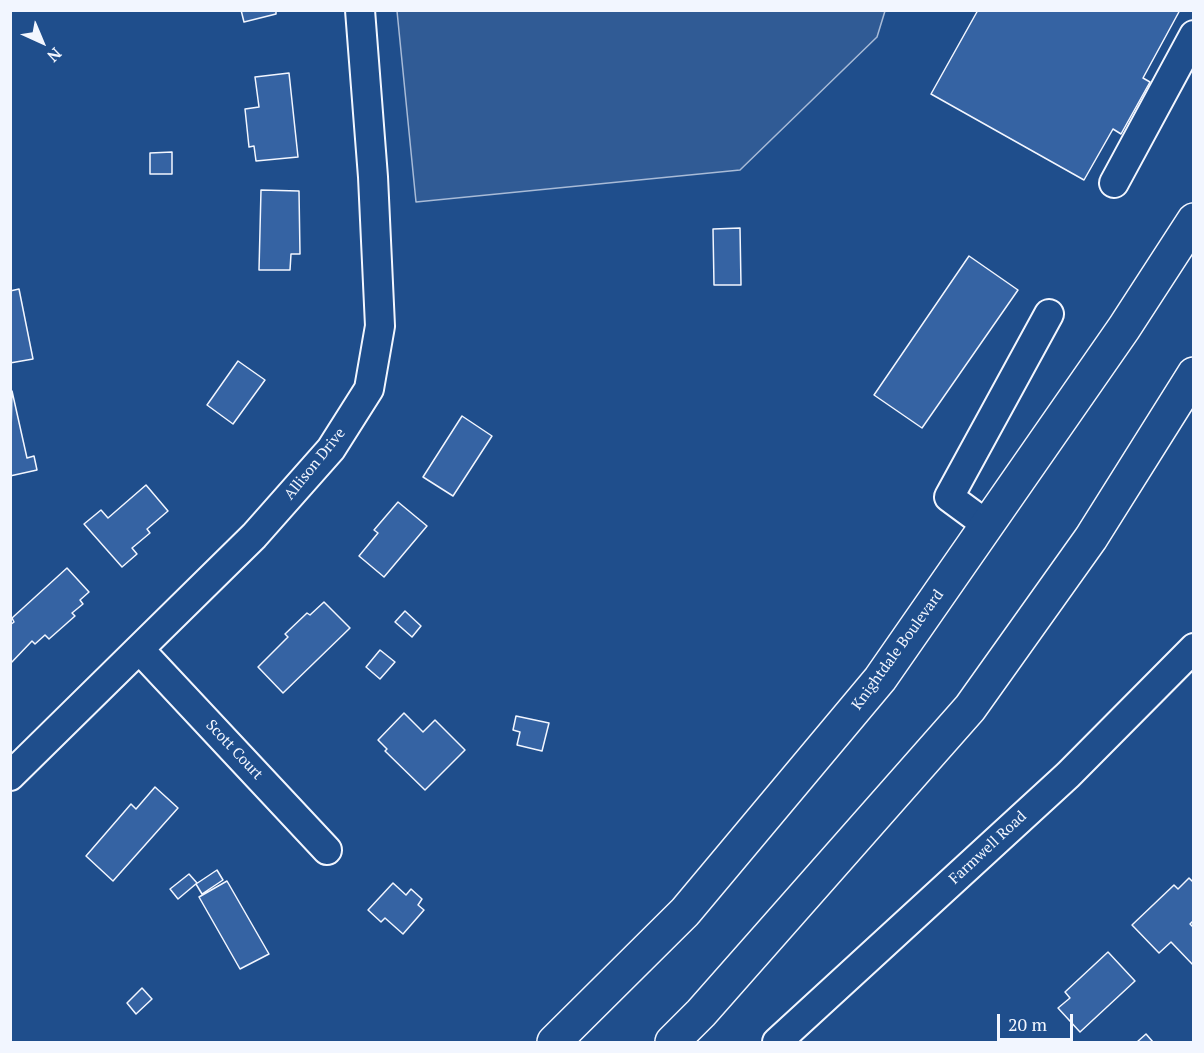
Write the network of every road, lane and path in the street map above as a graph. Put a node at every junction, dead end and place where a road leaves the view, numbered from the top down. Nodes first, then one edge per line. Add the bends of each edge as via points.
1 (360, 10) edge
2 (1194, 35) edge
3 (1114, 183) dead end
4 (1194, 220) edge
5 (1049, 314) dead end
6 (1194, 374) edge
7 (987, 525) junction
8 (1194, 648) edge
9 (140, 650) junction
10 (10, 776) edge
11 (327, 850) dead end
12 (554, 1042) edge
13 (672, 1042) edge
14 (777, 1042) edge

1 - 9 street, Allison Drive via 374,177 380,326 369,389 331,449 254,536
2 - 3 street
4 - 7 main road, Knightdale Boulevard
5 - 7 street via 949,497
6 - 13 main road via 1091,538 970,708
7 - 12 main road, Knightdale Boulevard via 880,679 685,912
8 - 14 street, Farmwell Road via 1068,775
9 - 10 street, Allison Drive
9 - 11 street, Scott Court

